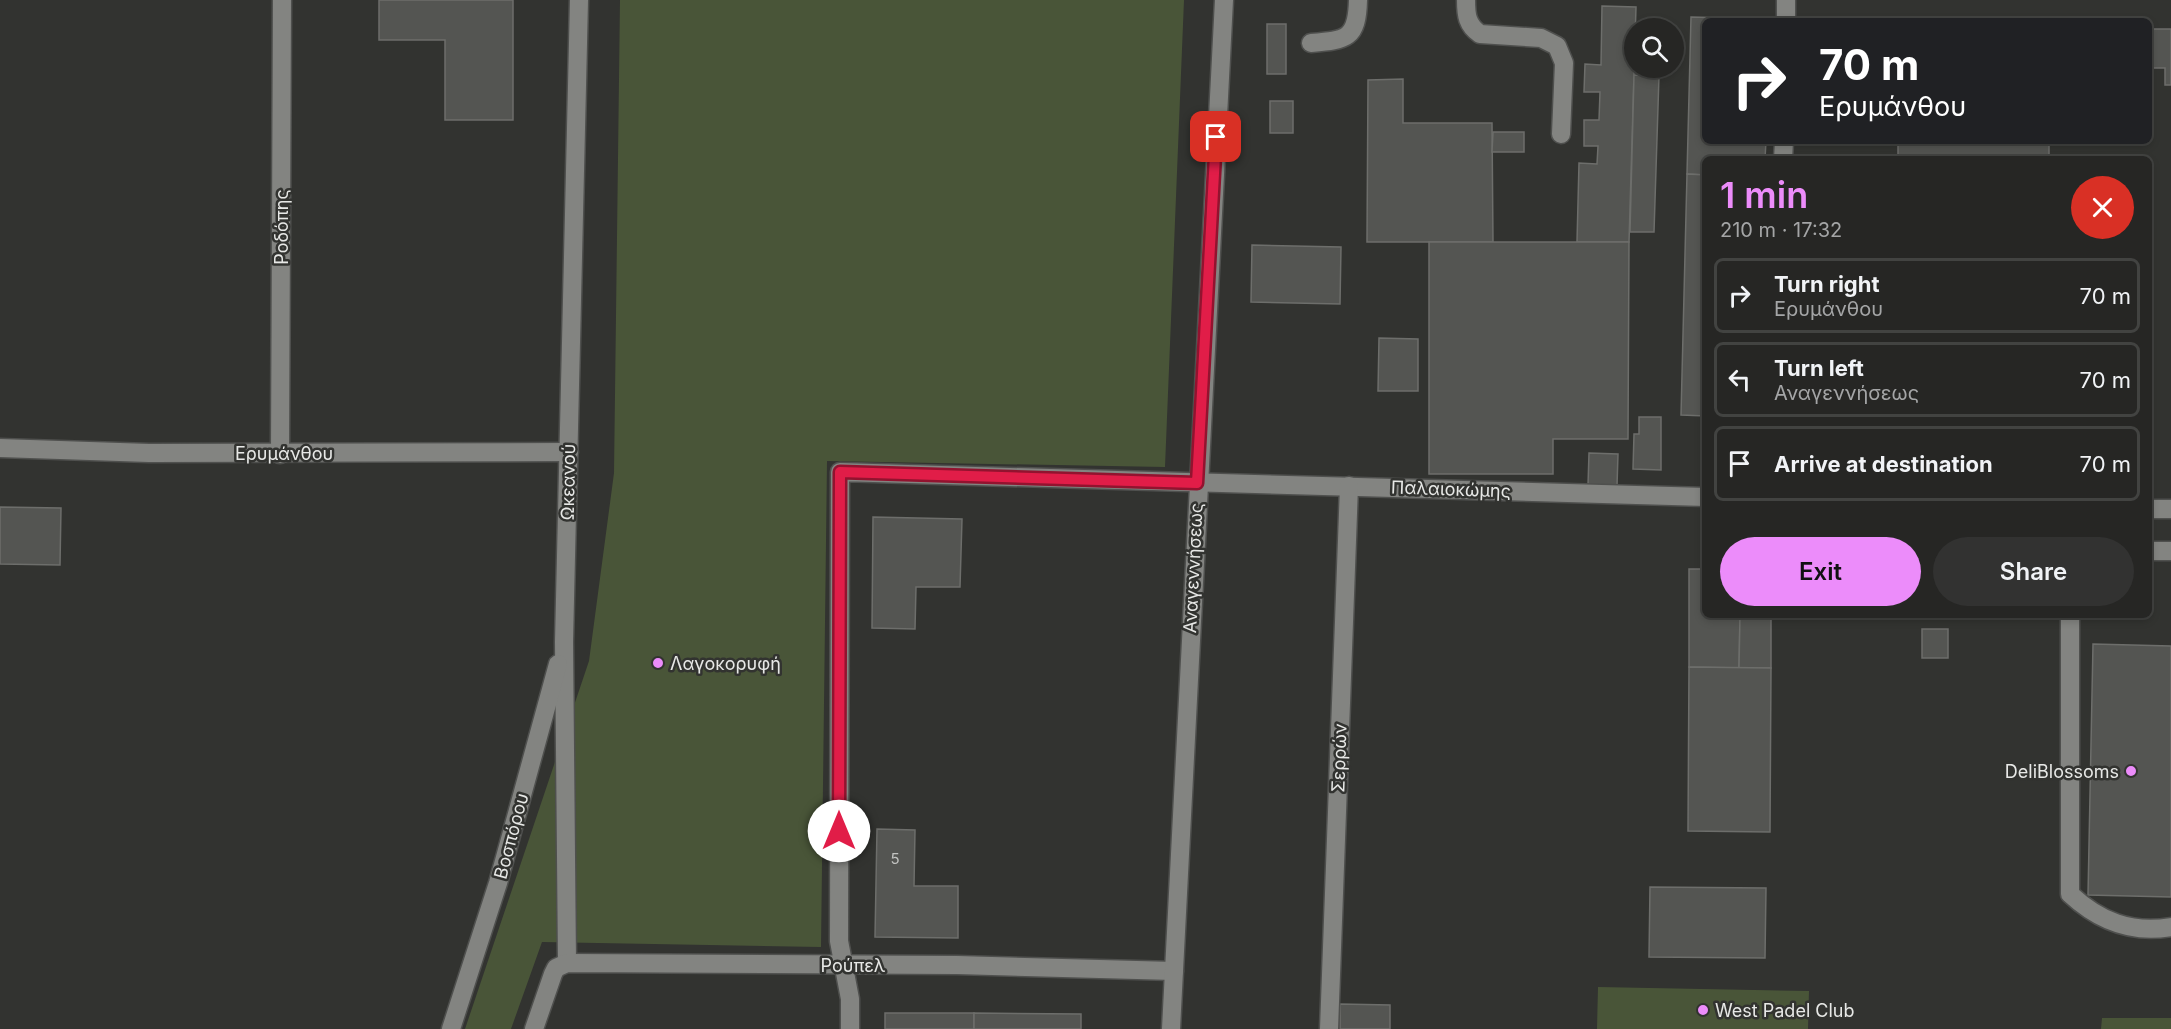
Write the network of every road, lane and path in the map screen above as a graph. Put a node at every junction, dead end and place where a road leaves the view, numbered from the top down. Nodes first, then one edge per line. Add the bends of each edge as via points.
1 (282, 0) edge
2 (579, 0) edge
3 (1224, 0) edge
4 (1358, 0) edge
5 (1466, 0) edge
6 (1786, 0) edge
7 (1786, 18) edge
8 (1311, 43) dead end
9 (1561, 134) dead end
10 (0, 448) edge
11 (568, 452) junction
12 (280, 454) junction
13 (1197, 483) junction
14 (1349, 486) junction
15 (1702, 497) edge
16 (2152, 509) edge
17 (2171, 509) edge
18 (2152, 550) edge
19 (2171, 551) edge
20 (2070, 618) edge
21 (564, 642) junction
22 (2171, 927) edge
23 (567, 963) junction
24 (842, 965) junction
25 (1174, 971) junction
26 (451, 1029) edge
27 (534, 1029) edge
28 (850, 1029) edge
29 (1171, 1029) edge
30 (1329, 1029) edge

1 - 12 street, Ροδόπης
2 - 11 street, Ωκεανού
3 - 13 street, Αναγεννήσεως
4 - 8 street via 1356,26 1351,33 1335,41
5 - 9 street via 1467,20 1480,34 1541,38 1557,46 1564,63
6 - 7 street
10 - 12 street, Ερυμάνθου
11 - 12 street, Ερυμάνθου
11 - 21 street, Ωκεανού
13 - 14 street, Παλαιοκώμης
13 - 24 street via 840,472
13 - 25 street, Αναγεννήσεως
14 - 15 street, Παλαιοκώμης
14 - 30 street, Σερρών
16 - 17 street
18 - 19 street
20 - 22 street via 2070,894 2092,912 2118,925 2137,929
21 - 23 street, Ωκεανού
21 - 26 street, Βοσπόρου via 498,883
23 - 24 street, Ρούπελ
23 - 27 street via 556,968
24 - 25 street, Ρούπελ via 957,964
24 - 28 street via 848,988
25 - 29 street, Αναγεννήσεως

